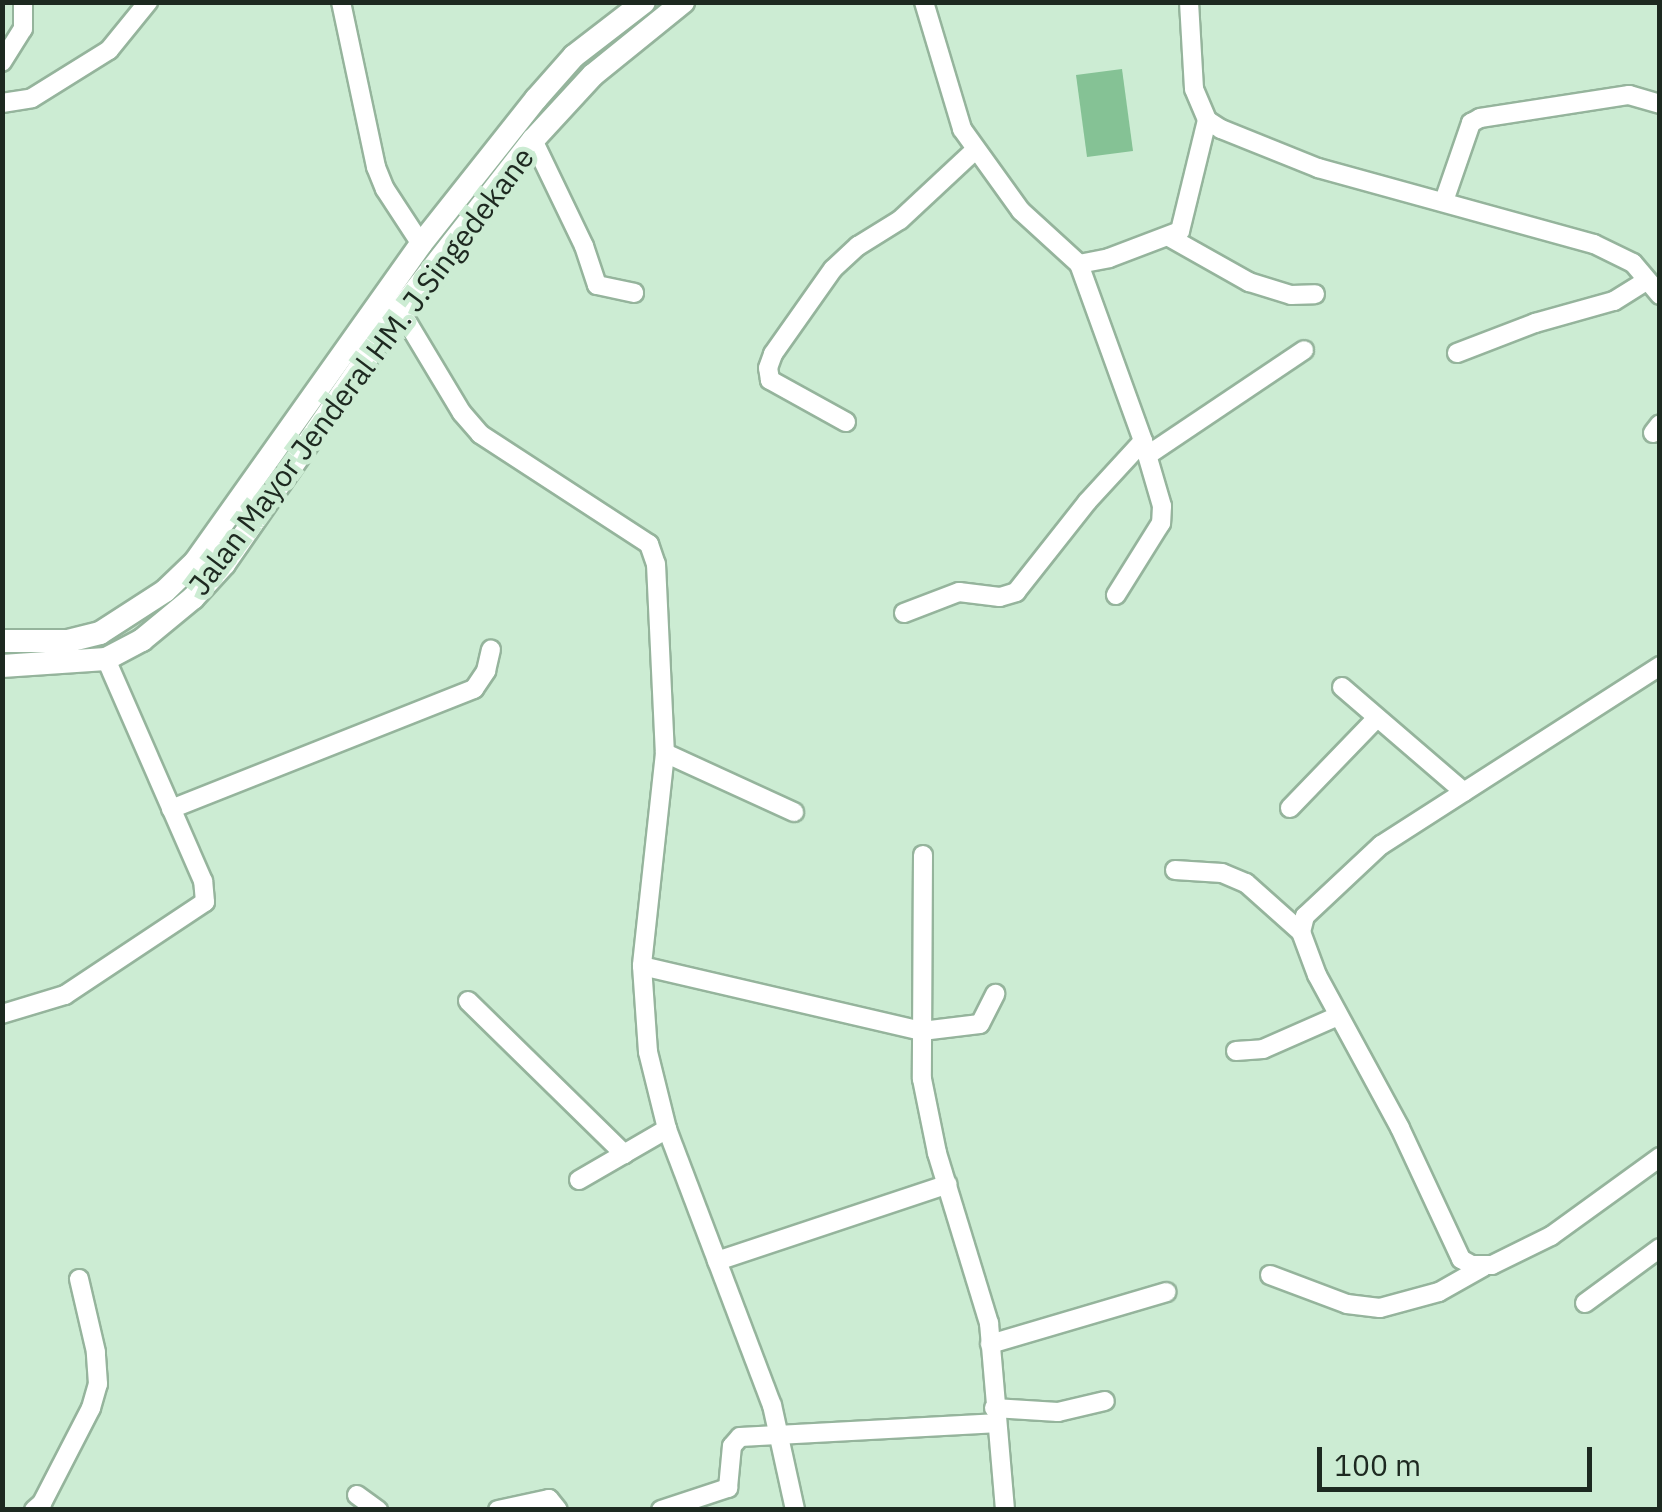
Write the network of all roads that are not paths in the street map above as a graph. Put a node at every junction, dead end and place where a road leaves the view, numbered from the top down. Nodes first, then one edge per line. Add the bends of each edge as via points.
1 (23, 2) edge
2 (148, 2) edge
3 (341, 2) edge
4 (644, 2) edge
5 (683, 2) edge
6 (924, 2) edge
7 (1189, 2) edge
8 (2, 62) edge
9 (2, 103) edge
10 (1660, 104) edge
11 (1207, 120) junction
12 (533, 140) junction
13 (975, 150) junction
14 (1444, 201) junction
15 (1169, 237) junction
16 (421, 244) junction
17 (1078, 264) junction
18 (1646, 281) junction
19 (634, 293) dead end
20 (1315, 294) dead end
21 (1660, 296) edge
22 (400, 310) junction
23 (1304, 350) dead end
24 (1456, 353) dead end
25 (846, 422) dead end
26 (1146, 448) junction
27 (1116, 595) dead end
28 (904, 612) dead end
29 (2, 642) edge
30 (491, 650) dead end
31 (106, 659) junction
32 (2, 666) edge
33 (1660, 666) edge
34 (1342, 687) dead end
35 (1377, 718) junction
36 (665, 753) junction
37 (1464, 792) junction
38 (1290, 808) dead end
39 (172, 809) junction
40 (794, 812) dead end
41 (924, 855) dead end
42 (1175, 870) dead end
43 (1301, 932) junction
44 (642, 966) junction
45 (995, 994) dead end
46 (468, 1001) dead end
47 (2, 1014) edge
48 (1338, 1016) junction
49 (922, 1031) junction
50 (1236, 1051) dead end
51 (667, 1130) junction
52 (624, 1154) junction
53 (1657, 1162) edge
54 (579, 1180) dead end
55 (948, 1184) junction
56 (1660, 1248) edge
57 (717, 1261) junction
58 (1482, 1267) junction
59 (1270, 1275) dead end
60 (79, 1278) dead end
61 (1168, 1292) dead end
62 (1586, 1303) dead end
63 (990, 1344) junction
64 (1105, 1402) dead end
65 (995, 1415) junction
66 (780, 1433) junction
67 (357, 1496) dead end
68 (34, 1510) edge
69 (378, 1510) edge
70 (498, 1510) edge
71 (558, 1510) edge
72 (661, 1510) edge
73 (795, 1510) edge
74 (1004, 1510) edge

1 - 8 street via 23,29
2 - 9 street via 109,50 32,98
3 - 16 street via 376,166
4 - 16 main road, Jalan Mayor Jenderal HM. J.Singedekane via 574,56
5 - 12 main road, Jalan Mayor Jenderal HM. J.Singedekane via 593,75
6 - 13 street via 953,107
7 - 11 street via 1194,88
10 - 14 street via 1628,95 1480,118 1471,123
11 - 14 street via 1318,168
11 - 15 street via 1186,222
12 - 19 street via 597,285
12 - 22 main road, Jalan Mayor Jenderal HM. J.Singedekane
13 - 17 street via 1021,210
13 - 25 street via 900,220 832,269 773,354 770,380
14 - 18 street via 1594,244 1633,264
15 - 17 street
15 - 20 street via 1250,282 1290,295
16 - 29 main road, Jalan Mayor Jenderal HM. J.Singedekane via 221,528 165,592 100,633 68,641
17 - 26 street
18 - 21 street
18 - 24 street via 1614,301
22 - 31 main road, Jalan Mayor Jenderal HM. J.Singedekane via 224,564 142,640
22 - 36 street via 480,434 649,544 658,583
23 - 26 street
26 - 27 street via 1161,523
26 - 28 street via 1087,502 1016,592 959,592
30 - 39 street via 474,689
31 - 32 main road, Jalan Mayor Jenderal HM. J.Singedekane
31 - 39 street
33 - 37 street
34 - 35 street
35 - 37 street
35 - 38 street
36 - 40 street
36 - 44 street
37 - 43 street via 1381,845 1305,916
39 - 47 street via 203,881 205,902 66,995
41 - 49 street
42 - 43 street via 1222,873 1246,883
43 - 48 street
44 - 49 street
44 - 51 street via 648,1052
45 - 49 street via 980,1024
46 - 52 street
48 - 50 street via 1264,1049
48 - 58 street via 1400,1128 1456,1251
49 - 55 street via 922,1079
51 - 52 street
51 - 57 street
52 - 54 street
53 - 58 street via 1551,1236
55 - 57 street
55 - 63 street
56 - 62 street
57 - 66 street
58 - 59 street via 1440,1292 1380,1308 1347,1304
60 - 68 street via 98,1384
61 - 63 street
63 - 65 street
64 - 65 street
65 - 66 street
65 - 74 street
66 - 72 street via 736,1440 728,1488
66 - 73 street
67 - 69 street
70 - 71 street via 549,1499

